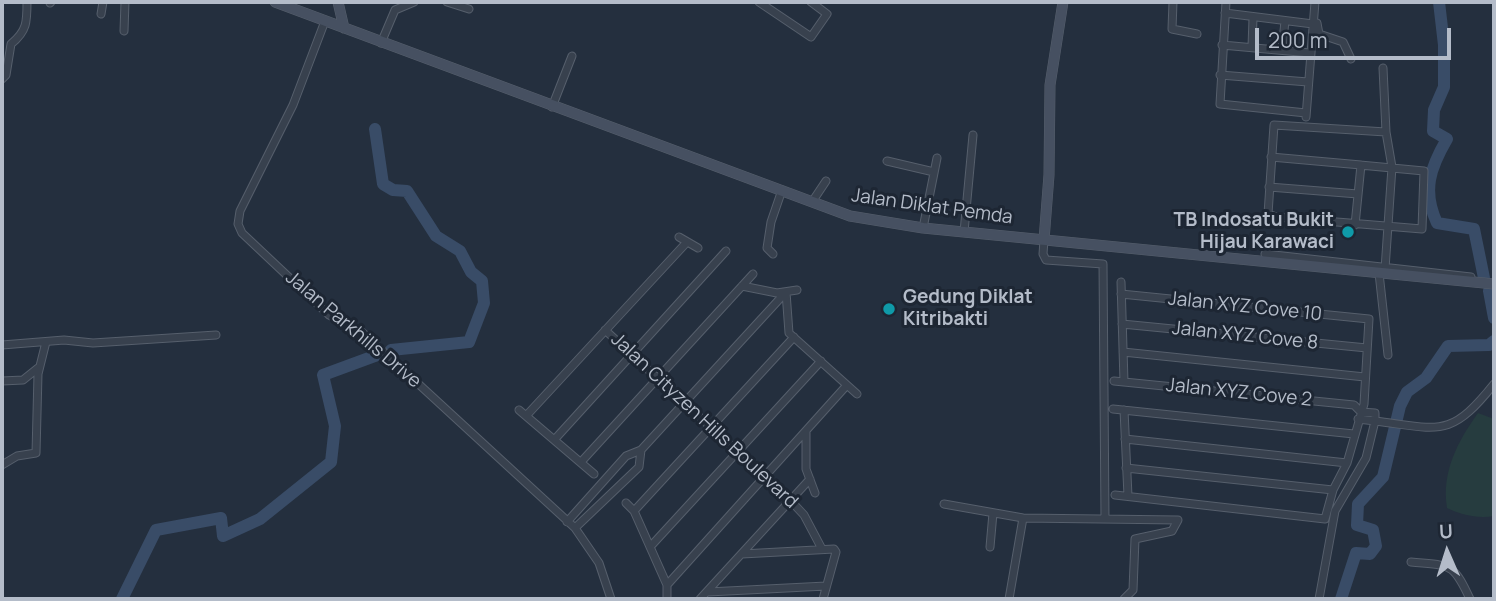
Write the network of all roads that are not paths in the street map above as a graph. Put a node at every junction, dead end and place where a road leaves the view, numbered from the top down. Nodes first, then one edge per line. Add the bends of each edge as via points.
1 (27, 2) edge
2 (103, 2) edge
3 (125, 2) edge
4 (275, 2) edge
5 (338, 2) edge
6 (414, 2) edge
7 (447, 2) edge
8 (759, 2) edge
9 (811, 2) edge
10 (1063, 2) edge
11 (1173, 2) edge
12 (1226, 2) edge
13 (1318, 2) edge
14 (469, 9) dead end
15 (1224, 13) junction
16 (101, 14) dead end
17 (1253, 18) junction
18 (325, 21) junction
19 (1285, 21) junction
20 (1313, 24) junction
21 (344, 28) junction
22 (124, 31) dead end
23 (1197, 34) dead end
24 (381, 43) junction
25 (1222, 45) junction
26 (1252, 47) junction
27 (1282, 50) junction
28 (1310, 53) junction
29 (572, 57) dead end
30 (1351, 59) dead end
31 (1383, 68) dead end
32 (1220, 75) junction
33 (2, 79) edge
34 (1308, 82) junction
35 (552, 107) junction
36 (1276, 111) junction
37 (1306, 113) junction
38 (1274, 125) junction
39 (1305, 125) junction
40 (1386, 132) junction
41 (973, 135) dead end
42 (1271, 157) junction
43 (937, 158) dead end
44 (887, 162) dead end
45 (1360, 164) junction
46 (1392, 167) junction
47 (934, 172) junction
48 (825, 181) dead end
49 (1269, 187) junction
50 (782, 190) junction
51 (1358, 194) junction
52 (812, 202) junction
53 (1355, 225) junction
54 (923, 228) junction
55 (1388, 228) junction
56 (964, 232) junction
57 (1044, 240) junction
58 (1103, 246) junction
59 (698, 248) dead end
60 (726, 251) dead end
61 (773, 254) dead end
62 (1265, 254) dead end
63 (1303, 262) junction
64 (1103, 264) junction
65 (1383, 271) junction
66 (753, 274) dead end
67 (1426, 274) junction
68 (1471, 277) dead end
69 (1121, 282) dead end
70 (1494, 284) edge
71 (742, 286) junction
72 (797, 290) dead end
73 (786, 292) junction
74 (1121, 294) junction
75 (1122, 324) junction
76 (605, 330) junction
77 (216, 335) dead end
78 (793, 337) junction
79 (47, 342) junction
80 (2, 345) edge
81 (1367, 348) junction
82 (1123, 352) junction
83 (632, 354) junction
84 (1388, 355) dead end
85 (821, 361) junction
86 (41, 366) junction
87 (1366, 377) junction
88 (657, 378) junction
89 (2, 381) edge
90 (1114, 381) dead end
91 (1124, 382) junction
92 (847, 385) junction
93 (1494, 385) edge
94 (857, 394) dead end
95 (684, 403) junction
96 (1113, 409) dead end
97 (519, 410) dead end
98 (1124, 410) junction
99 (526, 416) junction
100 (1359, 416) junction
101 (1375, 422) junction
102 (711, 427) junction
103 (806, 431) junction
104 (1354, 434) junction
105 (555, 439) junction
106 (1125, 439) junction
107 (641, 450) junction
108 (738, 452) junction
109 (581, 462) junction
110 (1347, 463) junction
111 (2, 465) edge
112 (1126, 468) junction
113 (594, 474) dead end
114 (765, 476) junction
115 (810, 479) junction
116 (1333, 490) junction
117 (815, 493) dead end
118 (1115, 495) dead end
119 (1128, 496) junction
120 (790, 500) junction
121 (626, 503) dead end
122 (944, 504) dead end
123 (634, 511) junction
124 (993, 513) junction
125 (1023, 518) junction
126 (1105, 519) junction
127 (567, 522) junction
128 (575, 528) junction
129 (650, 547) junction
130 (990, 547) dead end
131 (822, 549) junction
132 (741, 555) junction
133 (1411, 562) dead end
134 (667, 584) junction
135 (826, 586) junction
136 (707, 592) junction
137 (611, 599) edge
138 (667, 599) edge
139 (700, 599) edge
140 (823, 599) edge
141 (1009, 599) edge
142 (1124, 599) edge
143 (1319, 599) edge
144 (1470, 599) edge

1 - 33 street via 27,25 11,44
2 - 16 street
3 - 22 street
4 - 18 street, Jalan Diklat Pemda
5 - 21 street
6 - 24 street via 395,10
7 - 14 street
8 - 9 street via 811,37 827,14
10 - 57 street via 1050,85
11 - 23 street via 1172,29
12 - 15 street
13 - 20 street
13 - 30 street via 1319,34 1338,38
15 - 17 street
15 - 25 street
17 - 19 street
17 - 26 street
18 - 21 street, Jalan Diklat Pemda
18 - 127 street, Jalan Parkhills Drive via 293,105 240,211 242,233 329,315 362,332
19 - 20 street
19 - 27 street
20 - 28 street
21 - 24 street, Jalan Diklat Pemda
24 - 35 street, Jalan Diklat Pemda
25 - 26 street
25 - 32 street
26 - 27 street
27 - 28 street
28 - 34 street
29 - 35 street
31 - 40 street
32 - 34 street
32 - 36 street via 1220,104
34 - 37 street
35 - 50 street, Jalan Diklat Pemda
36 - 37 street
36 - 38 street
37 - 39 street
38 - 39 street
38 - 42 street
39 - 40 street
40 - 46 street
41 - 56 street
42 - 45 street
42 - 49 street
43 - 47 street
44 - 47 street
45 - 46 street
45 - 51 street
46 - 55 street
46 - 55 street via 1424,171 1423,227
47 - 54 street
48 - 52 street
49 - 51 street
49 - 53 street via 1270,216
50 - 52 street, Jalan Diklat Pemda
50 - 61 street via 768,235 767,248
51 - 53 street
52 - 54 street, Jalan Diklat Pemda via 850,216
53 - 55 street
54 - 56 street, Jalan Diklat Pemda
55 - 65 street
56 - 57 street, Jalan Diklat Pemda
57 - 58 street, Jalan Diklat Pemda
57 - 64 street via 1046,260
58 - 63 street, Jalan Diklat Pemda
58 - 64 street
59 - 76 street via 683,239
60 - 83 street
62 - 63 street
63 - 65 street, Jalan Diklat Pemda
64 - 126 street
65 - 67 street, Jalan Diklat Pemda
65 - 84 street
66 - 71 street
67 - 68 street
67 - 70 street, Jalan Diklat Pemda
69 - 74 street
71 - 73 street
71 - 88 street
72 - 73 street
73 - 78 street
73 - 95 street
74 - 75 street
74 - 81 street, Jalan XYZ Cove 10 via 1369,319
75 - 81 street, Jalan XYZ Cove 8
75 - 82 street
76 - 83 street, Jalan Cityzen Hills Boulevard
76 - 99 street
77 - 79 street
78 - 85 street
78 - 102 street
79 - 80 street
79 - 86 street
81 - 87 street
82 - 87 street
82 - 91 street
83 - 88 street, Jalan Cityzen Hills Boulevard
83 - 105 street
85 - 92 street
85 - 108 street
86 - 89 street via 23,380
86 - 111 street via 36,453
87 - 100 street
88 - 95 street, Jalan Cityzen Hills Boulevard
88 - 109 street
90 - 91 street, Jalan XYZ Cove 2
91 - 100 street, Jalan XYZ Cove 2 via 1354,405
92 - 94 street
92 - 103 street
93 - 101 street via 1458,422 1430,427
95 - 102 street, Jalan Cityzen Hills Boulevard
95 - 107 street
96 - 98 street
97 - 99 street
98 - 104 street
98 - 106 street
99 - 105 street
100 - 101 street, Jalan XYZ Cove 2 via 1375,413
100 - 104 street
101 - 143 street via 1366,457 1335,511
102 - 108 street, Jalan Cityzen Hills Boulevard
102 - 123 street
103 - 114 street
103 - 115 street
104 - 110 street
105 - 109 street
106 - 110 street
106 - 112 street
107 - 127 street via 626,456
107 - 128 street via 639,467
108 - 114 street, Jalan Cityzen Hills Boulevard
108 - 129 street
109 - 113 street
110 - 116 street
112 - 116 street
112 - 119 street
114 - 120 street, Jalan Cityzen Hills Boulevard
114 - 134 street
115 - 117 street
115 - 120 street
116 - 119 street via 1325,519
118 - 119 street
120 - 131 street, Jalan Cityzen Hills Boulevard via 804,514
120 - 132 street
121 - 123 street
122 - 124 street
123 - 129 street
124 - 125 street
124 - 130 street
125 - 126 street
125 - 141 street
126 - 142 street via 1178,520 1172,531 1135,539 1133,590
127 - 128 street, Jalan Parkhills Drive
128 - 137 street, Jalan Parkhills Drive via 599,563
129 - 134 street
131 - 132 street
131 - 135 street via 835,552
132 - 136 street
133 - 144 street via 1454,570
134 - 138 street
135 - 136 street
135 - 140 street
136 - 139 street

